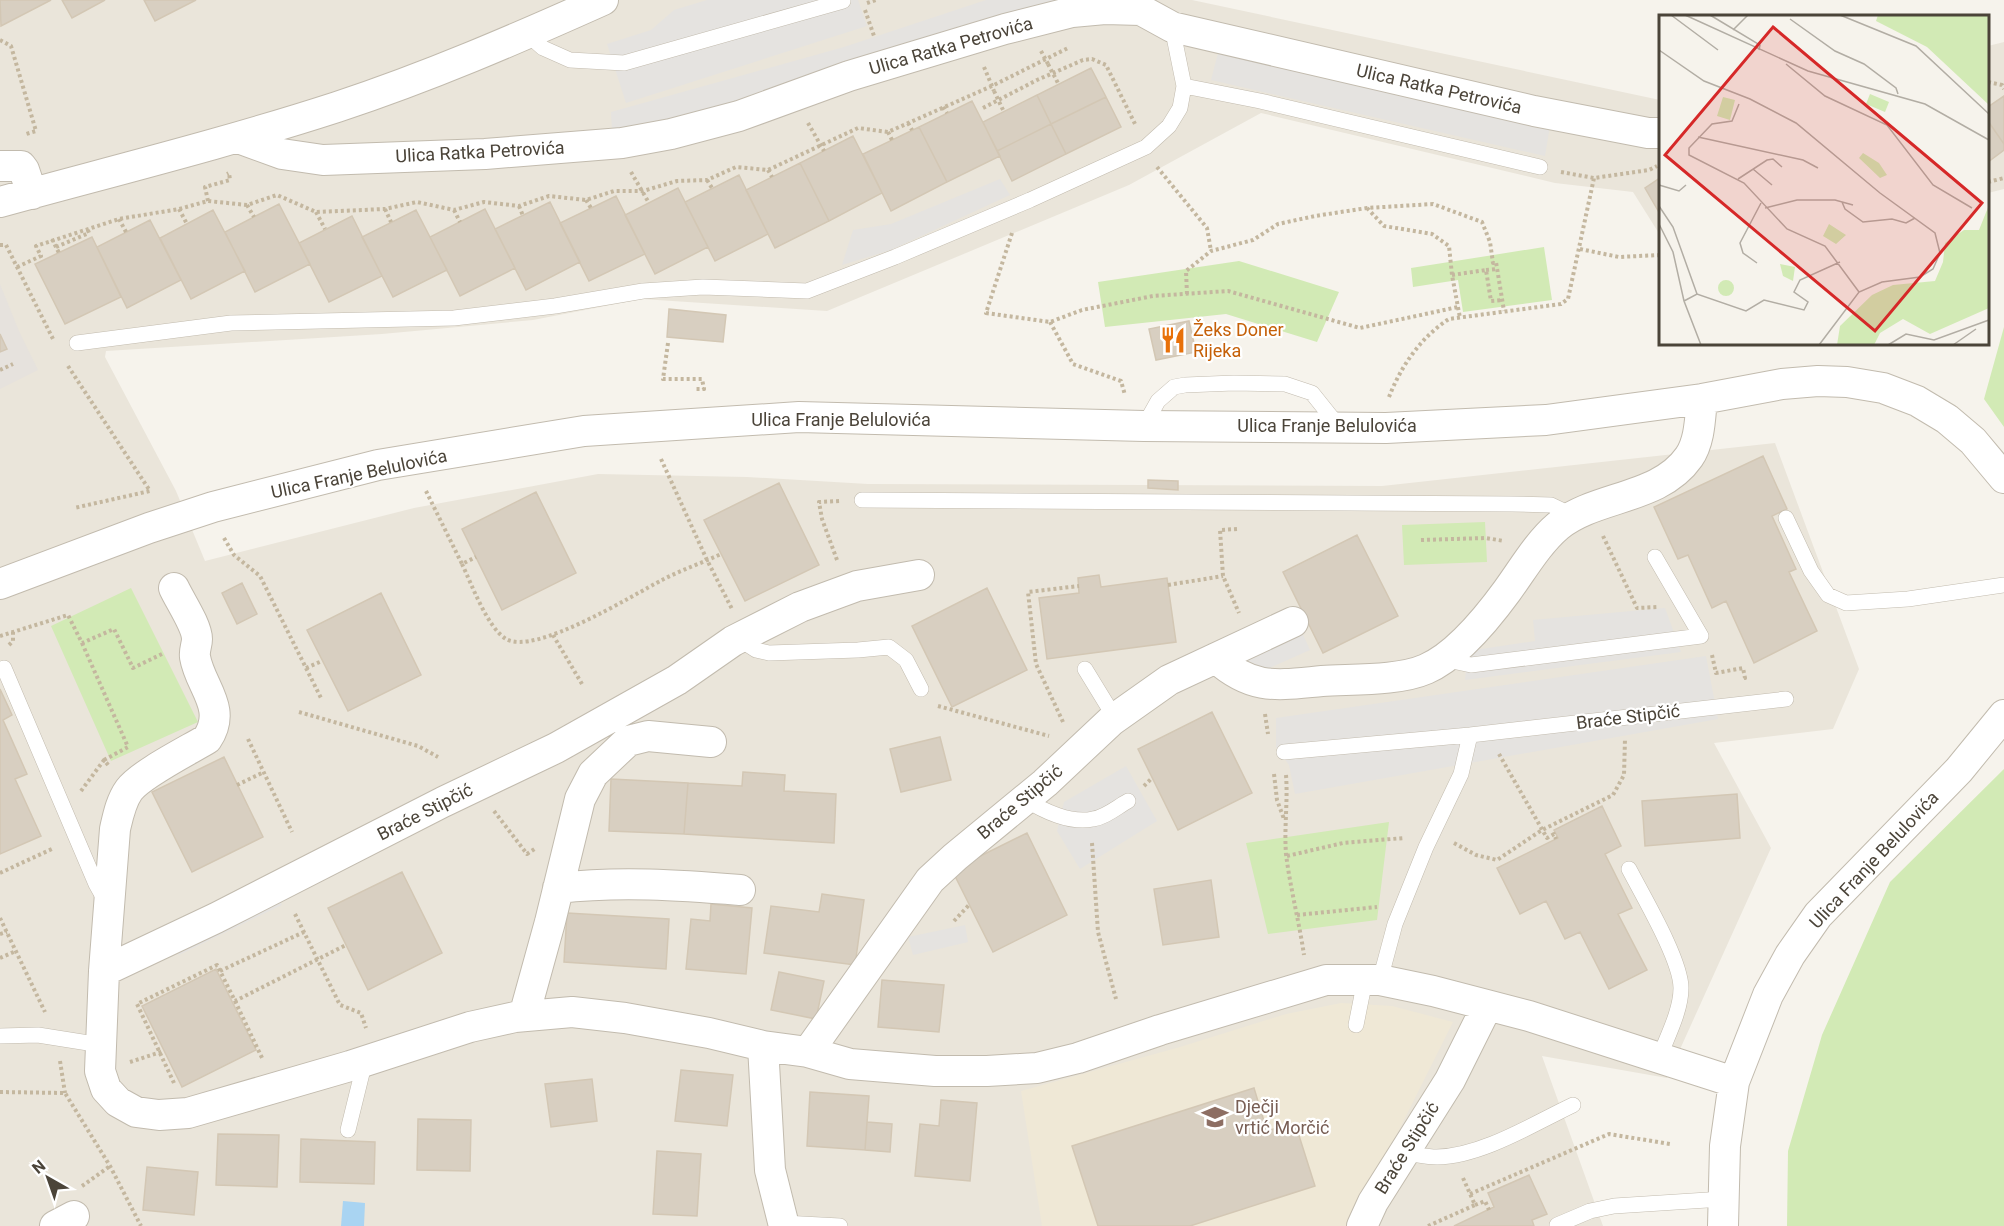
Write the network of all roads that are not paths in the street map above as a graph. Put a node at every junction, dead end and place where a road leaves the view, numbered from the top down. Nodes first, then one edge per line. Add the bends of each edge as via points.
1 (603, 0) edge
2 (843, 1) edge
3 (1172, 27) junction
4 (527, 34) junction
5 (1184, 86) junction
6 (1659, 133) edge
7 (238, 138) junction
8 (0, 166) edge
9 (1540, 167) road end
10 (32, 194) junction
11 (0, 202) edge
12 (77, 343) dead end
13 (1702, 399) junction
14 (1144, 426) junction
15 (1340, 428) junction
16 (2004, 478) edge
17 (862, 500) road end
18 (1572, 515) junction
19 (1786, 518) dead end
20 (1655, 557) dead end
21 (920, 575) dead end
22 (0, 584) edge
23 (2004, 585) edge
24 (174, 588) dead end
25 (1293, 622) dead end
26 (736, 624) junction
27 (1216, 658) junction
28 (1443, 659) junction
29 (4, 668) dead end
30 (1085, 669) dead end
31 (921, 689) dead end
32 (1786, 699) dead end
33 (2004, 715) edge
34 (1115, 718) junction
35 (1470, 735) junction
36 (711, 742) dead end
37 (1284, 752) dead end
38 (1025, 799) junction
39 (1128, 801) dead end
40 (1629, 869) dead end
41 (558, 888) junction
42 (740, 890) dead end
43 (109, 908) junction
44 (104, 971) junction
45 (1372, 980) junction
46 (1487, 1006) junction
47 (524, 1016) junction
48 (1356, 1025) dead end
49 (0, 1036) edge
50 (101, 1045) junction
51 (763, 1046) junction
52 (808, 1052) junction
53 (1659, 1058) junction
54 (365, 1061) junction
55 (1734, 1082) junction
56 (1573, 1106) dead end
57 (348, 1130) dead end
58 (1404, 1153) junction
59 (1723, 1212) edge
60 (783, 1224) edge
61 (1557, 1225) edge
62 (840, 1226) edge
63 (1362, 1226) edge

1 - 4 street
2 - 4 lane via 624,63 570,60 543,48
3 - 5 lane
3 - 6 street, Ulica Ratka Petrovića via 1534,111
3 - 7 street, Ulica Ratka Petrovića via 1141,10 1072,12 837,80 739,117 622,143 485,154 323,160 282,154
4 - 7 street via 405,83
5 - 9 lane
5 - 12 lane via 1180,108 1169,126 1146,147 1030,200 807,291 704,286 454,318 231,322
7 - 10 street
8 - 10 street via 21,165
10 - 11 street
13 - 15 street, Ulica Franje Belulovića via 1546,420
13 - 16 street, Ulica Franje Belulovića via 1818,381 1883,388 1917,401 1947,419 1973,441
13 - 18 street via 1698,432 1689,456 1670,475 1636,493
14 - 15 street, Ulica Franje Belulovića
14 - 15 lane via 1158,401 1174,387 1234,383 1285,384 1312,393
14 - 22 street, Ulica Franje Belulovića via 799,417 584,431 378,465 213,507
17 - 18 lane via 1512,504 1551,505
18 - 28 street via 1539,547 1467,638
19 - 23 lane via 1811,571 1828,595 1846,603 1908,599
20 - 28 lane via 1701,636 1471,664
21 - 26 street, Braće Stipčić via 857,586
24 - 43 street via 197,638 195,658 212,698 215,720 207,739 142,777 129,790 115,829
25 - 27 street, Braće Stipčić
26 - 31 lane via 756,650 769,654 889,647 906,660
26 - 44 street, Braće Stipčić via 676,680 556,748
27 - 28 street via 1247,679 1287,685 1395,676 1425,670
27 - 34 street, Braće Stipčić via 1168,680
29 - 43 lane
30 - 34 lane
32 - 35 lane, Braće Stipčić
33 - 55 street, Ulica Franje Belulovića via 1959,770 1818,915 1768,995
34 - 38 street, Braće Stipčić
35 - 37 lane, Braće Stipčić
35 - 45 lane via 1461,774
36 - 41 street via 648,736 628,741 614,753 593,774 580,799
38 - 39 lane via 1066,818 1092,820
38 - 52 street, Braće Stipčić via 930,880
40 - 53 lane via 1680,976 1682,989 1677,1010
41 - 42 street via 597,883
41 - 47 street
43 - 44 street
44 - 50 street
45 - 46 street
45 - 48 lane
45 - 52 street via 1326,980 1037,1068 935,1071 850,1064
46 - 53 street
46 - 58 street, Braće Stipčić via 1450,1080
47 - 51 street via 572,1012 625,1018
47 - 54 street via 470,1027
49 - 50 lane via 38,1035
50 - 54 street via 100,1071 106,1089 136,1112 159,1115 188,1113
51 - 52 street
51 - 60 street via 770,1170
53 - 55 street
54 - 57 lane
55 - 59 street, Ulica Franje Belulovića via 1725,1146
56 - 58 lane via 1490,1145 1435,1157
58 - 63 street, Braće Stipčić
59 - 61 lane via 1614,1206 1590,1210
60 - 62 lane

